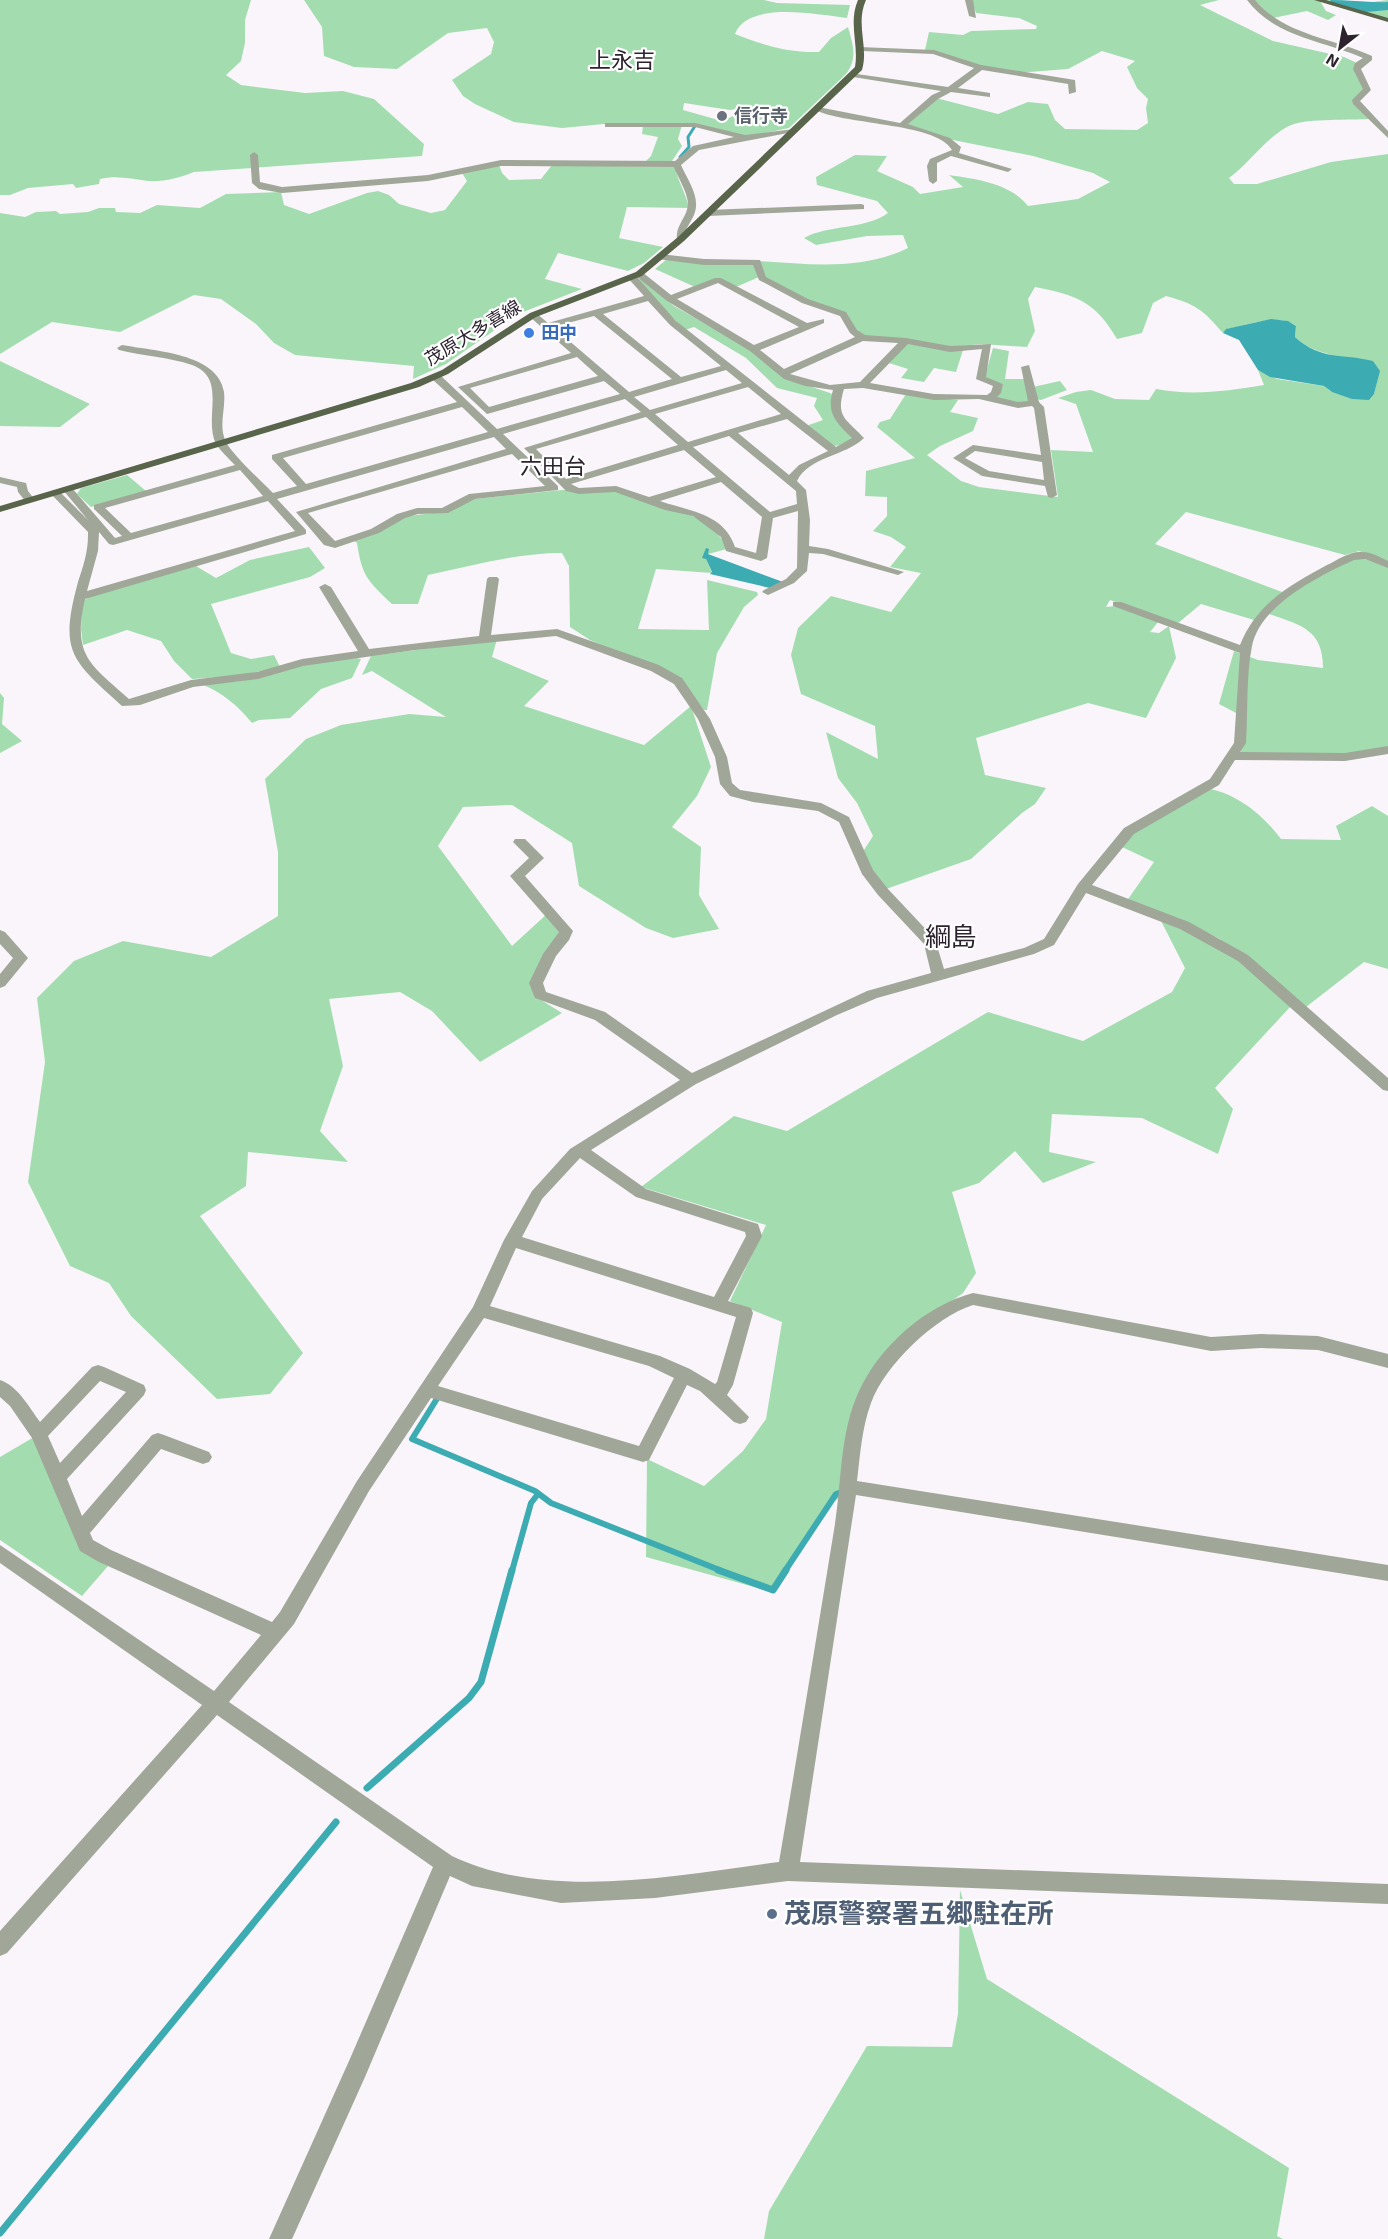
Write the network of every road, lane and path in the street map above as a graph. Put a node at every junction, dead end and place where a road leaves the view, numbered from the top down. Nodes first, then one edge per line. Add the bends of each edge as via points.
1 (862, 0) edge
2 (969, 0) edge
3 (1251, 0) edge
4 (1318, 0) edge
5 (973, 16) dead end
6 (1388, 20) edge
7 (862, 49) junction
8 (980, 67) junction
9 (853, 75) junction
10 (950, 90) junction
11 (1072, 92) dead end
12 (987, 95) dead end
13 (818, 109) junction
14 (902, 125) junction
15 (608, 126) dead end
16 (794, 131) junction
17 (1388, 136) edge
18 (745, 138) junction
19 (953, 154) junction
20 (254, 155) dead end
21 (677, 164) junction
22 (1008, 169) dead end
23 (933, 181) dead end
24 (861, 207) dead end
25 (708, 213) junction
26 (681, 239) junction
27 (660, 257) junction
28 (635, 275) junction
29 (649, 298) junction
30 (670, 299) junction
31 (596, 313) junction
32 (533, 315) junction
33 (821, 321) dead end
34 (546, 326) junction
35 (806, 327) junction
36 (862, 338) junction
37 (906, 340) junction
38 (122, 348) dead end
39 (753, 349) junction
40 (578, 354) junction
41 (727, 367) junction
42 (1026, 367) dead end
43 (784, 373) junction
44 (436, 377) junction
45 (606, 377) junction
46 (679, 380) junction
47 (749, 384) junction
48 (863, 385) junction
49 (838, 387) junction
50 (627, 396) junction
51 (989, 398) junction
52 (1034, 403) junction
53 (464, 404) junction
54 (647, 413) junction
55 (788, 415) junction
56 (730, 432) junction
57 (495, 433) junction
58 (221, 443) junction
59 (685, 446) junction
60 (513, 450) junction
61 (835, 452) junction
62 (1046, 459) junction
63 (243, 466) junction
64 (722, 478) junction
65 (0, 480) edge
66 (563, 483) junction
67 (792, 483) junction
68 (303, 487) junction
69 (68, 490) junction
70 (56, 493) junction
71 (267, 497) junction
72 (30, 500) junction
73 (649, 501) junction
74 (803, 508) junction
75 (0, 509) edge
76 (768, 516) junction
77 (130, 538) junction
78 (805, 549) junction
79 (1388, 564) edge
80 (898, 572) dead end
81 (493, 579) dead end
82 (325, 587) dead end
83 (768, 592) dead end
84 (80, 597) junction
85 (1116, 604) dead end
86 (484, 638) junction
87 (1245, 651) junction
88 (366, 654) junction
89 (1388, 750) edge
90 (1232, 756) junction
91 (520, 842) dead end
92 (1083, 887) junction
93 (0, 934) edge
94 (939, 976) junction
95 (0, 983) edge
96 (691, 1080) junction
97 (1388, 1086) edge
98 (580, 1150) junction
99 (512, 1240) junction
100 (719, 1304) junction
101 (480, 1310) junction
102 (1388, 1360) edge
103 (684, 1374) junction
104 (0, 1387) edge
105 (427, 1390) junction
106 (716, 1395) junction
107 (740, 1417) dead end
108 (39, 1434) junction
109 (203, 1457) dead end
110 (58, 1477) junction
111 (850, 1487) junction
112 (81, 1530) junction
113 (0, 1553) edge
114 (1388, 1573) edge
115 (275, 1632) junction
116 (216, 1703) junction
117 (445, 1863) junction
118 (788, 1870) junction
119 (1388, 1894) edge
120 (0, 1946) edge
121 (280, 2239) edge

1 - 7 main road via 855,20
2 - 5 street
3 - 17 street via 1270,18 1294,32 1369,58 1358,65 1367,90 1356,100
4 - 6 main road
7 - 8 street via 934,52
7 - 9 main road, 茂原大多喜線 via 859,68
8 - 10 street
8 - 11 street via 1072,82
9 - 10 street
9 - 13 main road, 茂原大多喜線
10 - 12 street
10 - 14 street via 935,97
13 - 14 street
13 - 16 main road, 茂原大多喜線
14 - 19 street via 948,139 957,147
15 - 18 street via 695,125
16 - 18 street
16 - 25 main road, 茂原大多喜線
18 - 21 street via 696,148
19 - 22 street
19 - 23 street via 933,161
20 - 21 street via 256,183 282,190 418,180 501,164
21 - 26 street via 693,201 692,214 680,231
24 - 25 street
25 - 26 main road, 茂原大多喜線
26 - 27 main road, 茂原大多喜線
27 - 28 main road, 茂原大多喜線
27 - 36 street via 757,262 762,278 805,301 843,314
28 - 29 street
28 - 30 street
28 - 32 main road, 茂原大多喜線
29 - 31 street
29 - 41 street
30 - 35 street via 718,280
30 - 39 street
31 - 34 street
31 - 46 street
32 - 34 street
32 - 44 main road, 茂原大多喜線
33 - 35 street
34 - 40 street
35 - 39 street
36 - 37 street
36 - 43 street
37 - 48 street
37 - 51 street via 950,349 988,346 981,380 998,384 996,393
38 - 58 street via 196,363 214,376 219,393 216,419
39 - 43 street
40 - 45 street
40 - 45 street via 463,387 487,411
41 - 46 street
41 - 47 street
42 - 52 street
43 - 49 street via 821,387
44 - 53 street
44 - 58 main road, 茂原大多喜線
45 - 50 street
46 - 50 street
47 - 54 street
47 - 55 street
48 - 49 street
48 - 51 street via 934,397
49 - 61 street via 835,413 858,438
50 - 54 street
50 - 57 street
51 - 52 street via 1018,405
52 - 62 street via 1039,407
53 - 57 street
53 - 68 street via 276,457
54 - 59 street
54 - 66 street via 529,448
55 - 56 street
55 - 61 street
56 - 59 street
56 - 67 street
57 - 60 street
57 - 68 street
58 - 63 street
58 - 69 main road, 茂原大多喜線
59 - 64 street
59 - 66 street
60 - 60 street via 554,488 473,495 444,511 417,511 335,545 328,543 302,512
61 - 67 street via 800,470
62 - 62 street via 974,448 958,458 986,474 1051,489
63 - 71 street
63 - 77 street via 98,507
64 - 73 street
64 - 76 street
65 - 72 street via 22,485
66 - 73 street via 579,491 616,489
67 - 74 street via 801,490
68 - 71 street
69 - 70 main road, 茂原大多喜線
69 - 77 street via 113,542
70 - 72 main road, 茂原大多喜線
70 - 84 street via 93,531 93,550
71 - 77 street
71 - 84 street via 302,532
72 - 75 main road, 茂原大多喜線
73 - 76 street via 698,514 726,536 730,549 761,558
74 - 76 street
74 - 78 street
78 - 80 street
78 - 83 street via 803,569
79 - 87 street via 1356,555 1287,591 1263,613 1250,632
81 - 86 street
82 - 88 street
84 - 88 street via 74,618 77,653 126,703 191,684
85 - 87 street
86 - 88 street
86 - 94 street via 556,632 655,668 678,681 704,719 721,757 729,788 753,798 821,807 844,820 867,871 930,942
87 - 90 street via 1242,733
89 - 90 street via 1345,757
90 - 92 street via 1215,782 1129,831
91 - 96 street via 537,858 517,876 566,930 536,983 540,995 600,1016
92 - 94 street via 1049,942
92 - 97 street via 1178,921 1219,942 1252,966
93 - 95 street via 21,958
94 - 96 street via 842,1006
96 - 98 street
98 - 99 street via 537,1195
98 - 100 street via 641,1193 752,1228 754,1236
99 - 100 street
99 - 101 street
100 - 106 street via 745,1313 725,1385
101 - 103 street via 654,1361
101 - 105 street
102 - 111 street via 1318,1343 1211,1344 973,1299 959,1301 917,1331 868,1390 858,1418
103 - 105 street via 643,1455
103 - 106 street
104 - 108 street via 16,1401
105 - 115 street via 363,1486 287,1618
106 - 107 street
108 - 110 street
108 - 110 street via 98,1372 138,1390
109 - 112 street via 158,1440
110 - 112 street
111 - 114 street
111 - 118 street
112 - 115 street via 86,1545 105,1556
113 - 116 street
115 - 116 street
116 - 117 street
116 - 120 street
117 - 118 street via 472,1876 561,1893 655,1888
117 - 121 street
118 - 119 street

